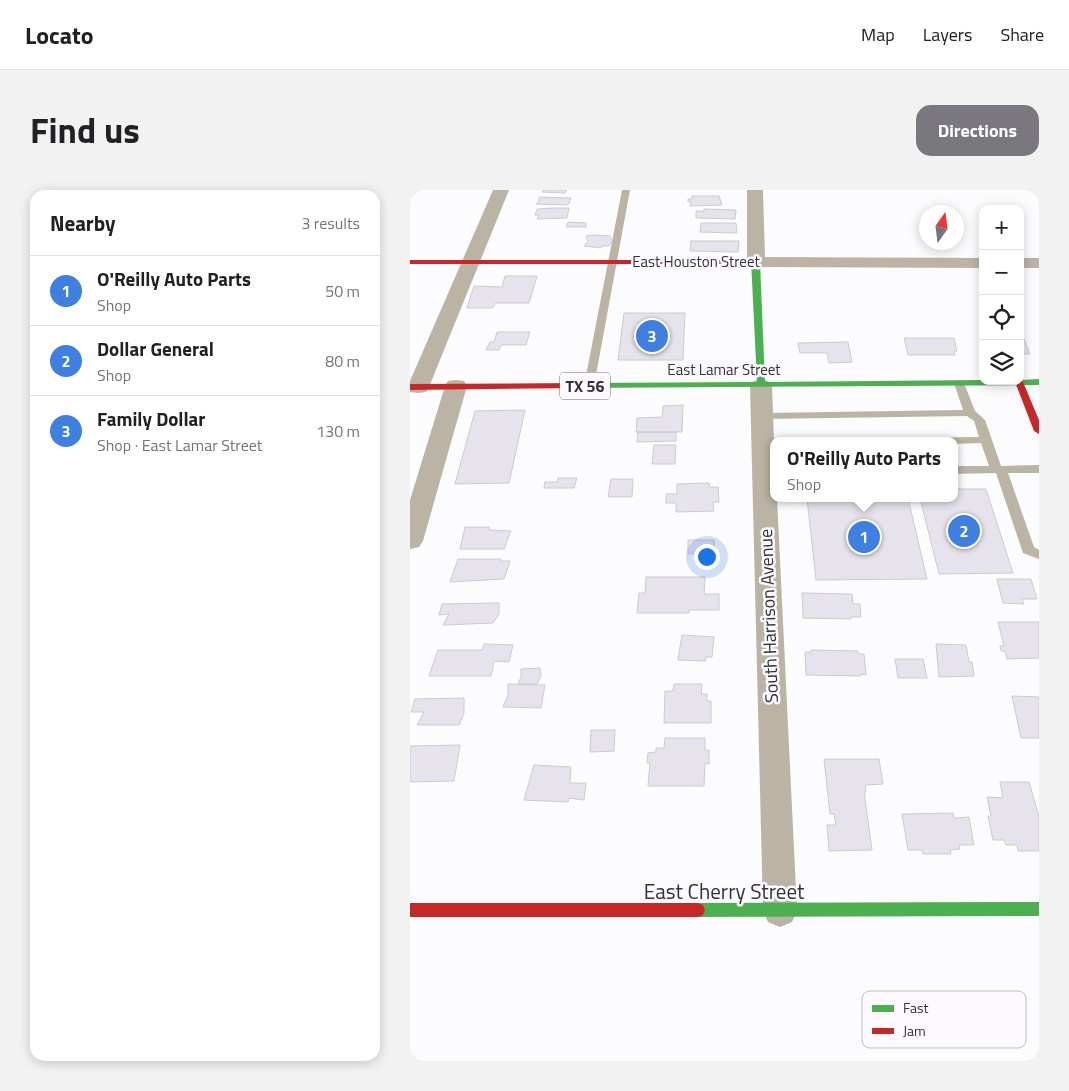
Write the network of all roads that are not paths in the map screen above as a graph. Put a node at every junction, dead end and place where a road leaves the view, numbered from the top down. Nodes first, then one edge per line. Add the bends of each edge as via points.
1 (501, 190) edge
2 (626, 190) edge
3 (755, 190) edge
4 (410, 262) edge
5 (472, 262) junction
6 (612, 262) junction
7 (756, 262) junction
8 (979, 263) edge
9 (1024, 263) edge
10 (1039, 263) edge
11 (760, 346) junction
12 (766, 373) junction
13 (790, 373) dead end
14 (1024, 382) edge
15 (1039, 382) edge
16 (960, 383) junction
17 (979, 383) edge
18 (846, 384) junction
19 (1020, 385) edge
20 (456, 386) junction
21 (589, 386) junction
22 (414, 387) edge
23 (970, 413) junction
24 (1039, 431) edge
25 (766, 433) edge
26 (958, 440) edge
27 (986, 440) junction
28 (998, 469) junction
29 (1039, 469) edge
30 (958, 470) edge
31 (769, 471) edge
32 (417, 495) edge
33 (410, 541) edge
34 (1039, 555) edge
35 (1039, 909) edge
36 (410, 910) edge
37 (780, 911) junction

1 - 5 street
2 - 6 lane
3 - 7 street
4 - 5 main road, East Houston Street
5 - 6 main road, East Houston Street
5 - 22 street
6 - 7 main road, East Houston Street
6 - 21 lane
7 - 8 street, East Houston Street
7 - 11 main road, South Harrison Avenue
9 - 10 street
11 - 12 main road, South Harrison Avenue
11 - 12 main road
12 - 18 main road, East Lamar Street / TX 56
12 - 21 main road, East Lamar Street / TX 56
12 - 25 street, South Harrison Avenue
13 - 18 main road
14 - 15 main road, East Lamar Street / TX 56
16 - 17 main road, East Lamar Street / TX 56
16 - 18 main road, East Lamar Street / TX 56
16 - 23 lane
19 - 24 main road
20 - 21 main road, East Lamar Street / TX 56
20 - 22 main road, East Lamar Street / TX 56
20 - 32 street
23 - 25 lane
23 - 27 lane via 979,420
25 - 31 street, South Harrison Avenue
26 - 27 lane
27 - 28 lane
28 - 29 lane
28 - 30 lane
28 - 34 lane via 1028,550
31 - 37 street, South Harrison Avenue
32 - 33 street
35 - 37 main road, East Cherry Street
36 - 37 main road, East Cherry Street

